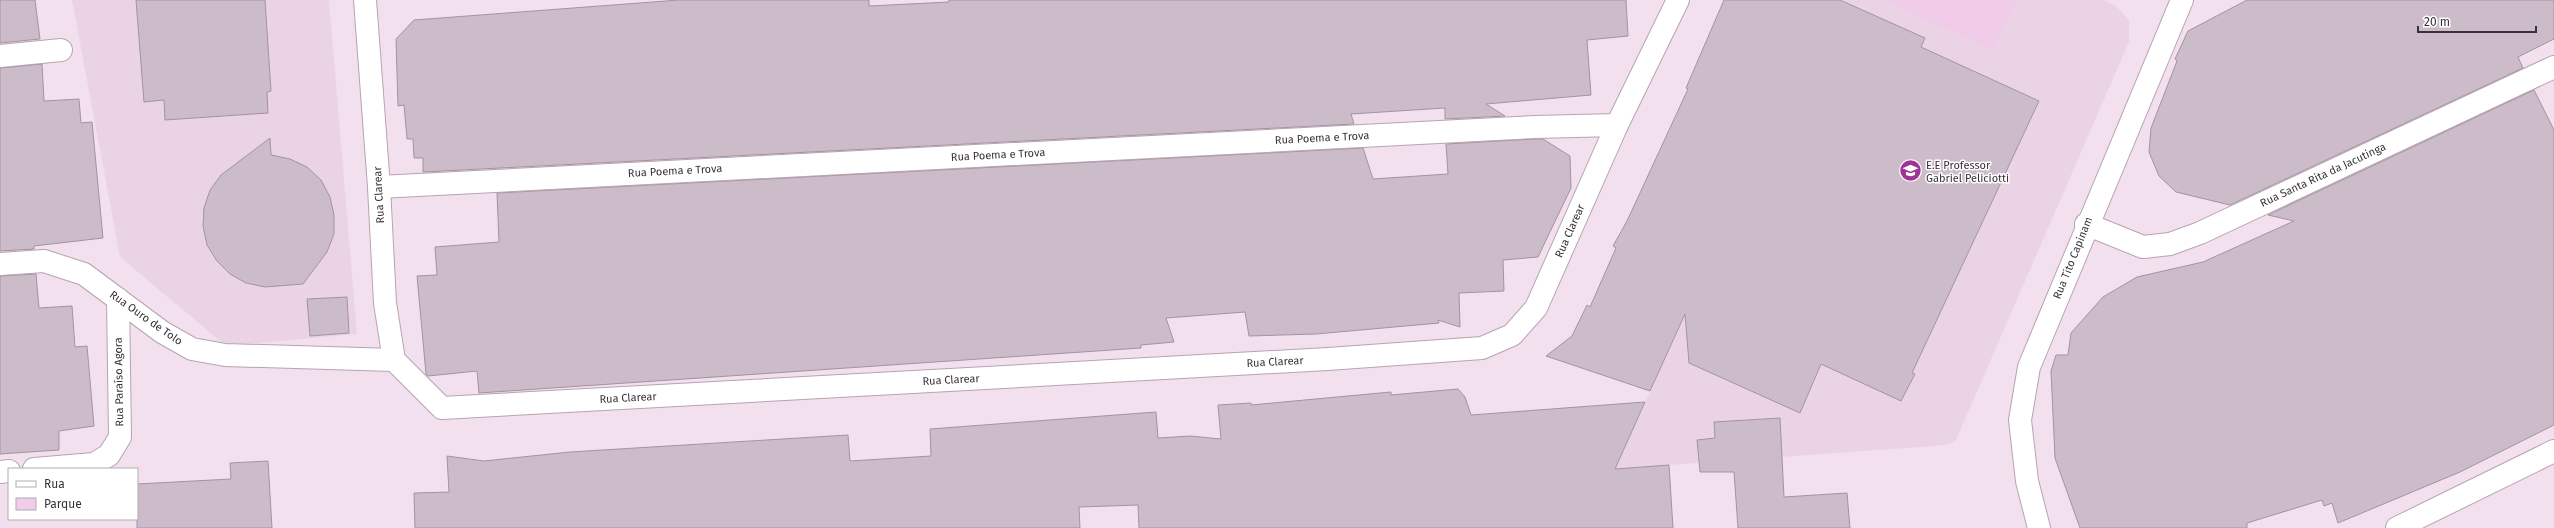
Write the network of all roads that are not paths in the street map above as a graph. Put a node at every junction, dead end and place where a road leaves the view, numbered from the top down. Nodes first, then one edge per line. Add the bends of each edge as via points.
1 (365, 0) edge
2 (1678, 0) edge
3 (2182, 0) edge
4 (61, 50) dead end
5 (0, 56) edge
6 (2554, 67) edge
7 (1617, 125) junction
8 (379, 187) junction
9 (2086, 224) junction
10 (0, 264) edge
11 (118, 299) junction
12 (394, 360) junction
13 (2554, 451) edge
14 (46, 468) edge
15 (2039, 528) edge
16 (2397, 528) edge

1 - 8 street, Rua Clarear
2 - 7 street, Rua Clarear
3 - 9 street, Rua Tito Capinam
4 - 5 street
6 - 9 street, Rua Santa Rita da Jacutinga via 2200,233 2170,244 2143,247
7 - 8 street, Rua Poema e Trova via 1535,127
7 - 12 street, Rua Clarear via 1536,308 1512,335 1482,348 1328,359 442,408
8 - 12 street, Rua Clarear via 385,303
9 - 15 street, Rua Tito Capinam via 2029,367 2020,420 2027,481
10 - 11 street, Rua Ouro de Tolo via 44,261 84,274
11 - 12 street, Rua Ouro de Tolo via 162,332 192,349 224,355
11 - 14 street, Rua Paraíso Agora via 120,437 109,455 94,464
13 - 16 street

